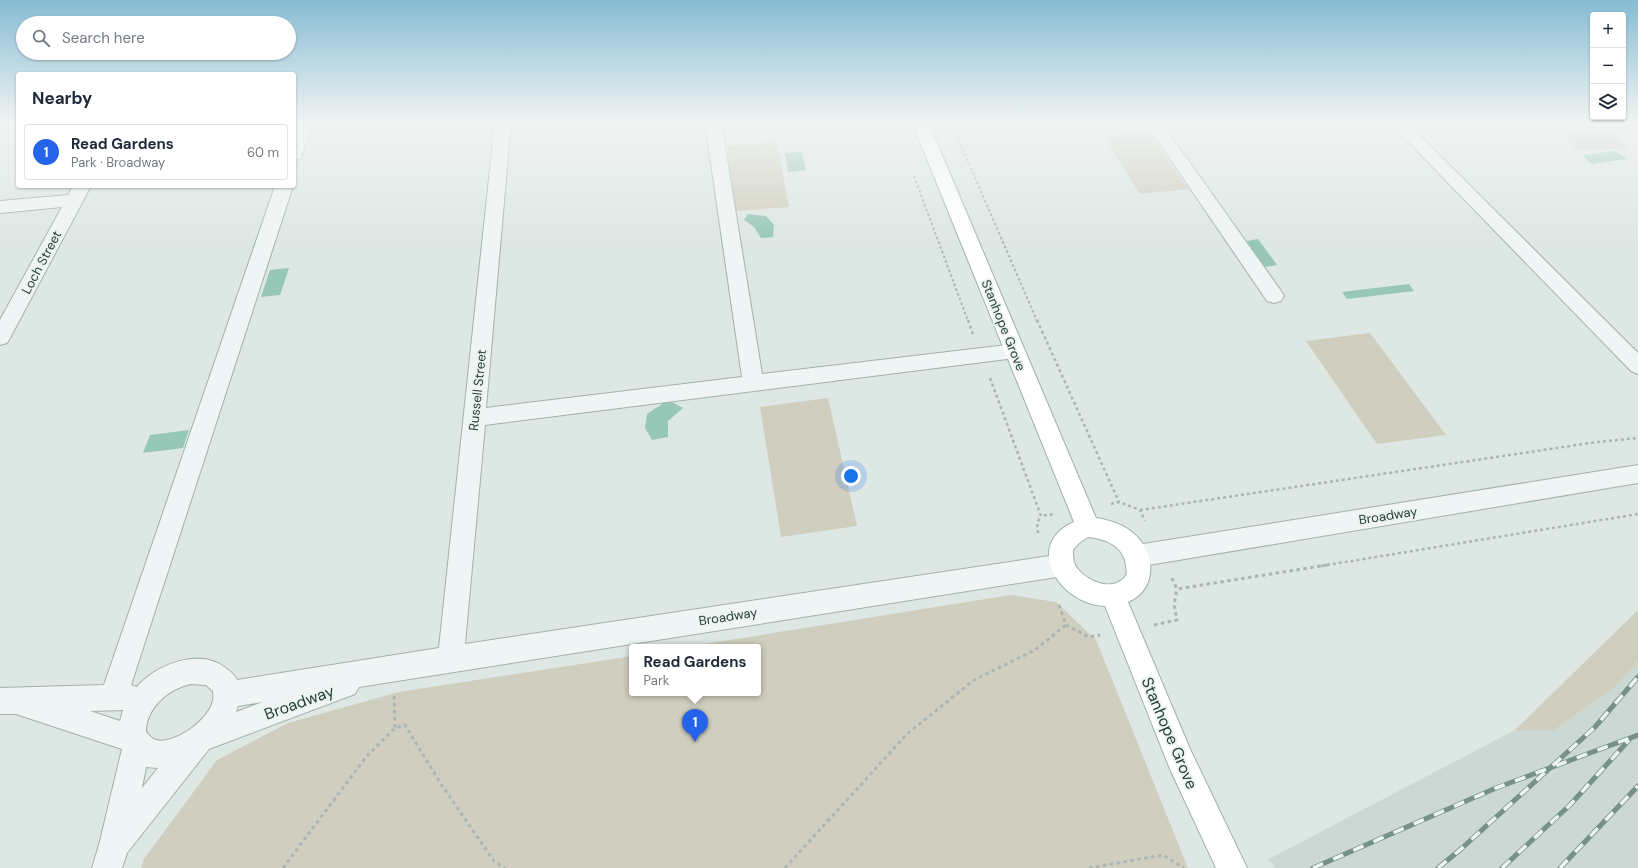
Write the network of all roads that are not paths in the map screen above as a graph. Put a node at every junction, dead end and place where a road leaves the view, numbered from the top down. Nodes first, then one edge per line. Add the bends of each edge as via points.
1 (499, 163) edge
2 (719, 163) edge
3 (937, 163) edge
4 (1181, 163) edge
5 (1437, 163) edge
6 (283, 188) edge
7 (78, 193) edge
8 (0, 207) edge
9 (1274, 296) dead end
10 (0, 338) edge
11 (1015, 351) junction
12 (1638, 366) edge
13 (753, 382) junction
14 (475, 418) junction
15 (1638, 474) edge
16 (1088, 527) junction
17 (1149, 554) junction
18 (1062, 565) junction
19 (1113, 595) junction
20 (451, 659) junction
21 (394, 668) junction
22 (227, 695) junction
23 (147, 696) junction
24 (113, 698) junction
25 (10, 701) edge
26 (200, 741) junction
27 (135, 742) junction
28 (111, 856) edge
29 (1231, 866) edge

1 - 14 street, Russell Street
2 - 13 street
3 - 11 main road, Stanhope Grove
4 - 9 street
5 - 12 street
6 - 24 street
7 - 8 street
7 - 10 street, Loch Street
11 - 13 street
11 - 16 main road, Stanhope Grove
13 - 14 street
14 - 20 street, Russell Street
15 - 17 street, Broadway
16 - 17 main road via 1116,533
16 - 18 main road via 1069,535 1062,544
17 - 19 main road via 1139,567 1137,580 1128,590
18 - 19 main road via 1069,577 1081,588 1096,595
18 - 20 street, Broadway
19 - 29 main road, Stanhope Grove via 1180,759
20 - 21 street, Broadway
21 - 22 street, Broadway
21 - 26 street, Broadway
22 - 23 street via 226,685 219,676 207,671 192,670 176,675
22 - 26 street, Broadway via 225,709 216,724
23 - 24 street, Broadway
23 - 27 street via 136,712 132,726
24 - 25 street, Broadway
25 - 27 street, Broadway
26 - 27 street, Broadway via 178,752 162,755 147,753
26 - 28 street
27 - 28 street

